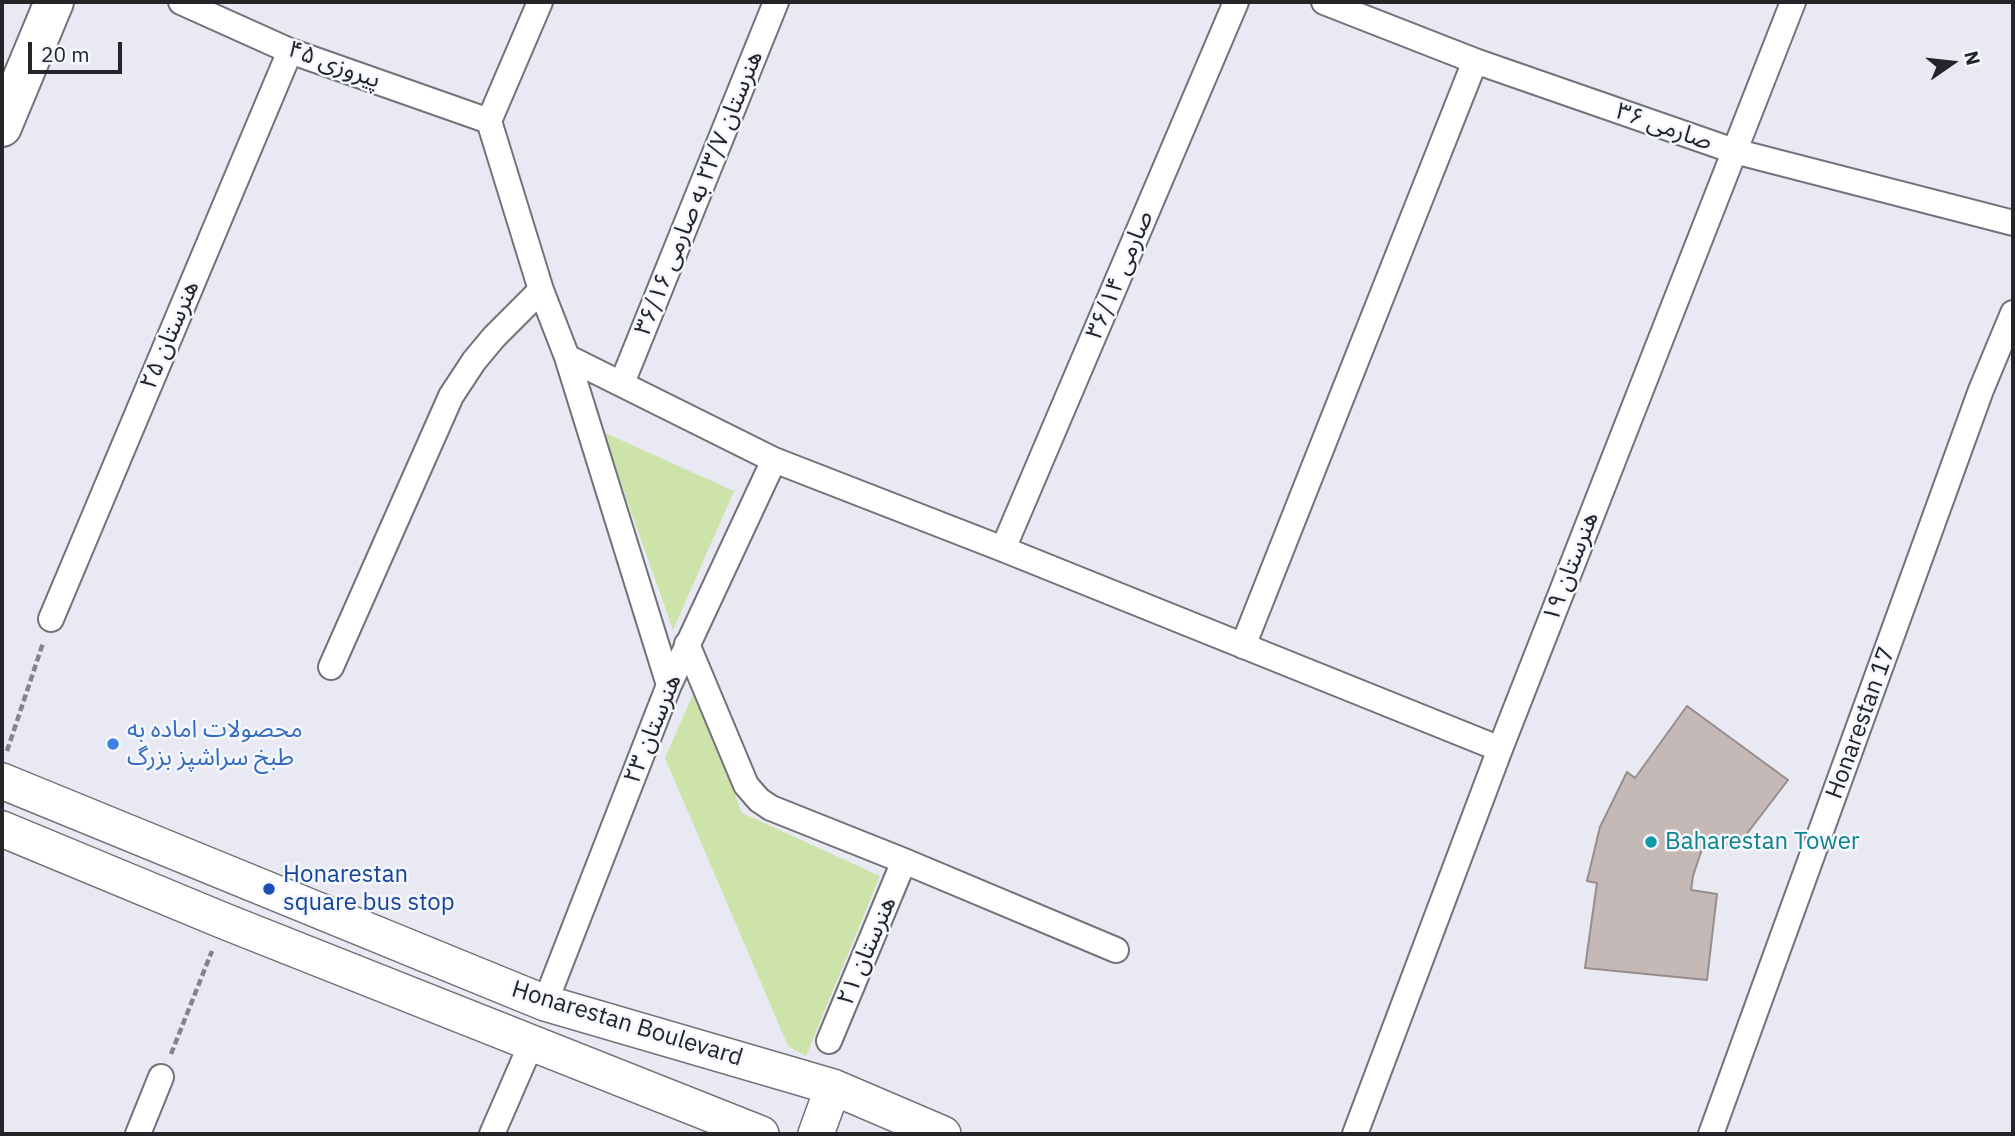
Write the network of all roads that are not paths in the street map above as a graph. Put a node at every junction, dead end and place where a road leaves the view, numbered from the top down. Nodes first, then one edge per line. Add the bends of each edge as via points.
1 (54, 2) edge
2 (181, 2) edge
3 (540, 2) edge
4 (776, 2) edge
5 (1236, 2) edge
6 (1324, 2) edge
7 (1793, 2) edge
8 (290, 51) junction
9 (1475, 61) junction
10 (489, 121) junction
11 (2, 127) edge
12 (1734, 151) junction
13 (2013, 223) edge
14 (541, 290) junction
15 (2013, 313) edge
16 (567, 357) junction
17 (622, 383) junction
18 (774, 460) junction
19 (1003, 549) junction
20 (51, 619) road end
21 (687, 644) junction
22 (1243, 646) junction
23 (331, 667) dead end
24 (669, 685) junction
25 (1500, 749) junction
26 (4, 768) edge
27 (2, 829) edge
28 (904, 861) junction
29 (1116, 950) dead end
30 (545, 1003) junction
31 (830, 1041) dead end
32 (532, 1042) junction
33 (161, 1077) road end
34 (833, 1087) junction
35 (138, 1134) edge
36 (492, 1134) edge
37 (761, 1134) edge
38 (817, 1134) edge
39 (943, 1134) edge
40 (1355, 1134) edge
41 (1712, 1134) edge

1 - 11 main road
2 - 8 street, پیروزی ۴۵
3 - 10 street
4 - 17 street, هنرستان ۲۳/۷ به صارمی ۳۶/۱۶
5 - 19 street, صارمی ۳۶/۱۴
6 - 9 street, صارمی ۳۶
7 - 12 street, هنرستان ۱۹
8 - 10 street, پیروزی ۴۵
8 - 20 street, هنرستان ۲۵
9 - 12 street, صارمی ۳۶
9 - 22 street
10 - 14 street
12 - 13 street, صارمی ۳۶
12 - 25 street, هنرستان ۱۹
14 - 16 street
14 - 23 street via 494,337 451,396
15 - 41 street, Honarestan 17 via 1981,390
16 - 17 street
16 - 24 street
17 - 18 street
18 - 19 street
18 - 21 street, هنرستان ۲۳
19 - 22 street
21 - 24 street, هنرستان ۲۳
21 - 28 street via 746,785 759,800
22 - 25 street
24 - 30 street, هنرستان ۲۳
25 - 40 street, هنرستان ۱۹
26 - 30 main road, Honarestan Boulevard
27 - 32 main road, Honarestan Boulevard
28 - 29 street
28 - 31 street, هنرستان ۲۱
30 - 34 main road, Honarestan Boulevard
32 - 36 street
32 - 37 main road, Honarestan Boulevard
33 - 35 street
34 - 38 main road
34 - 39 main road, Honarestan Boulevard

